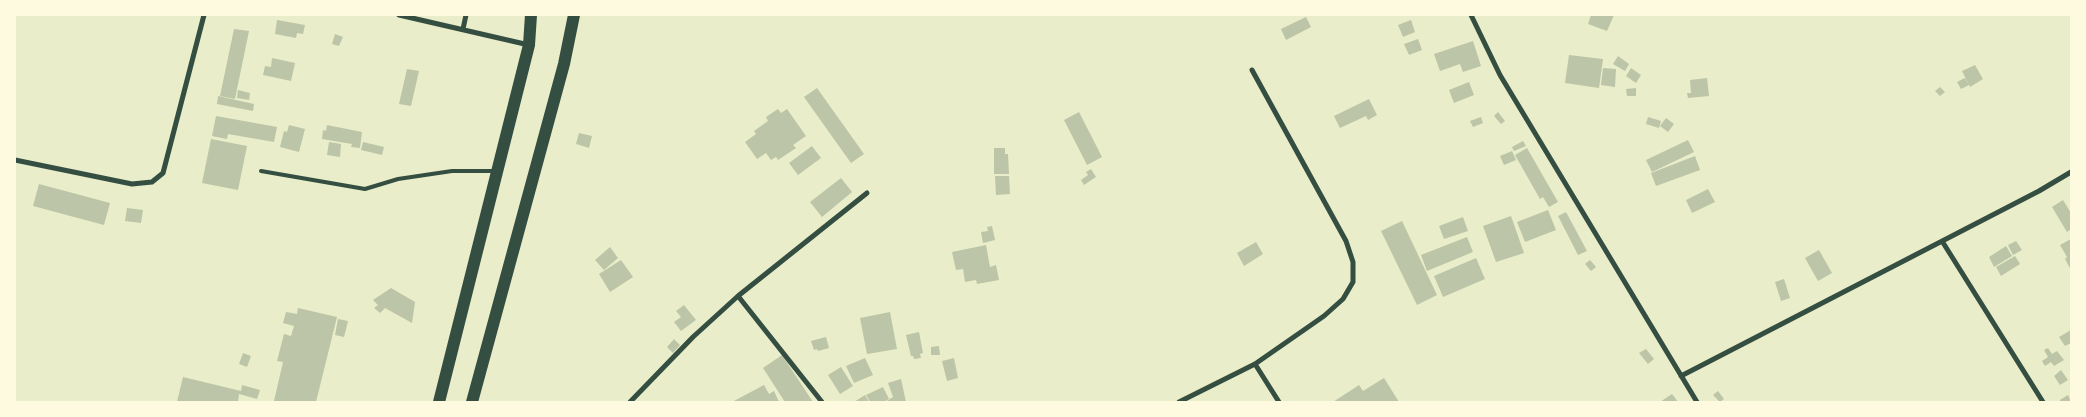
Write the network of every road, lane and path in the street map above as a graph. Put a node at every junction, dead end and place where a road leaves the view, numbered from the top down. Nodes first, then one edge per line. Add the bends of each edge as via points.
1 (204, 15) edge
2 (399, 15) edge
3 (466, 15) edge
4 (531, 15) edge
5 (574, 15) edge
6 (1471, 15) edge
7 (463, 29) junction
8 (529, 45) junction
9 (1252, 70) dead end
10 (15, 160) edge
11 (261, 171) dead end
12 (498, 171) junction
13 (2071, 172) edge
14 (867, 194) dead end
15 (1942, 241) junction
16 (738, 296) junction
17 (1256, 364) junction
18 (1681, 376) junction
19 (439, 402) edge
20 (472, 402) edge
21 (630, 402) edge
22 (822, 402) edge
23 (1179, 402) edge
24 (1280, 402) edge
25 (1697, 402) edge
26 (2042, 402) edge

1 - 10 street via 163,173 152,182 132,184
2 - 7 street
3 - 7 street
4 - 8 main road
5 - 20 main road via 564,64
6 - 18 street via 1500,75
7 - 8 street
8 - 12 main road
9 - 17 street via 1346,241 1353,262 1353,282 1342,299 1324,316
11 - 12 lane via 365,189 452,171
12 - 19 main road
13 - 15 street
14 - 16 street
15 - 18 street
15 - 26 street
16 - 21 street
16 - 22 street
17 - 23 street
17 - 24 street
18 - 25 street

